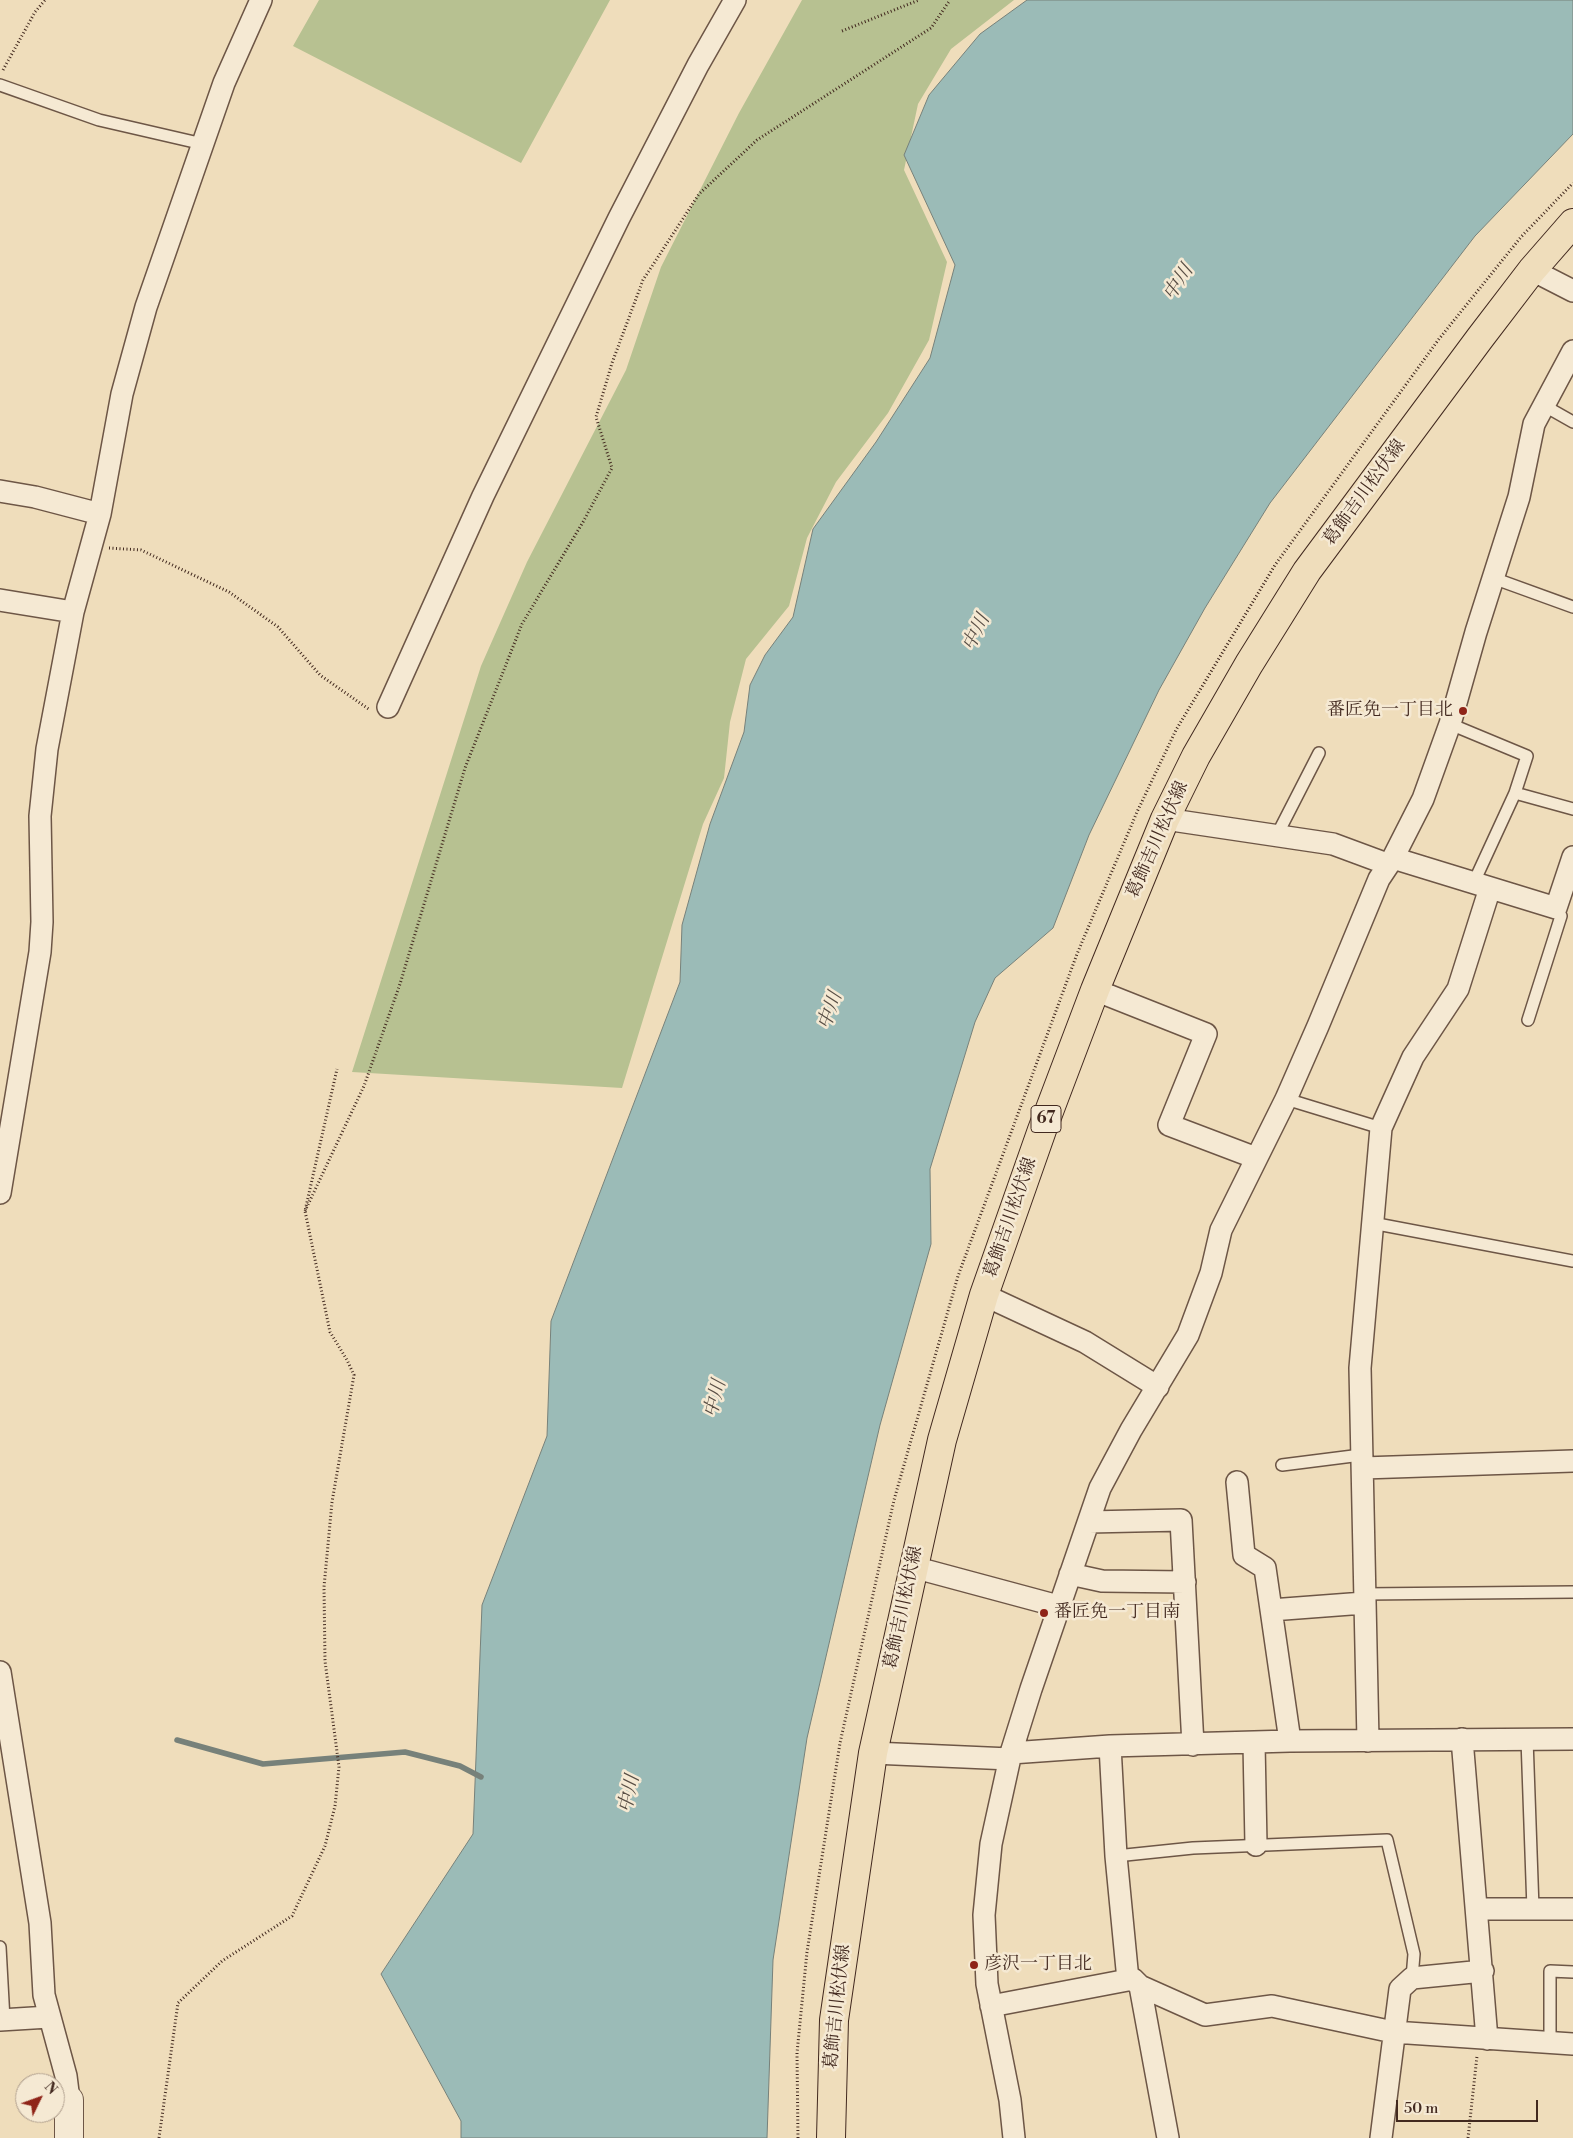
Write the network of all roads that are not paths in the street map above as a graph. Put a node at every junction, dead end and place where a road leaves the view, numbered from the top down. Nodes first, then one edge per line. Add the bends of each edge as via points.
1 (261, 0) edge
2 (735, 0) edge
3 (0, 85) edge
4 (203, 144) junction
5 (1573, 223) edge
6 (1532, 270) junction
7 (1573, 291) edge
8 (1573, 352) edge
9 (1543, 405) junction
10 (1573, 422) edge
11 (0, 492) edge
12 (100, 514) junction
13 (1493, 578) junction
14 (0, 600) edge
15 (1573, 607) edge
16 (73, 612) junction
17 (388, 707) road end
18 (1450, 724) junction
19 (1319, 754) dead end
20 (1515, 793) junction
21 (1573, 809) edge
22 (1165, 819) junction
23 (1277, 835) junction
24 (1573, 857) edge
25 (1390, 861) junction
26 (1482, 885) junction
27 (1556, 908) junction
28 (1095, 990) junction
29 (1528, 1020) dead end
30 (1286, 1099) junction
31 (1381, 1128) junction
32 (1256, 1158) junction
33 (0, 1193) edge
34 (1372, 1223) junction
35 (1573, 1261) edge
36 (984, 1296) junction
37 (1158, 1387) junction
38 (1362, 1462) junction
39 (1573, 1462) edge
40 (1282, 1465) dead end
41 (1237, 1482) dead end
42 (1089, 1522) junction
43 (913, 1567) junction
44 (1070, 1574) junction
45 (1185, 1582) junction
46 (1573, 1592) edge
47 (1364, 1599) junction
48 (1058, 1606) junction
49 (1270, 1610) junction
50 (0, 1672) edge
51 (1462, 1739) junction
52 (1527, 1739) junction
53 (1573, 1739) edge
54 (1290, 1741) junction
55 (1368, 1741) junction
56 (1254, 1743) junction
57 (1193, 1745) junction
58 (1110, 1746) junction
59 (873, 1753) junction
60 (1010, 1756) junction
61 (6, 1759) edge
62 (1256, 1845) junction
63 (1116, 1856) junction
64 (1477, 1909) junction
65 (1534, 1909) junction
66 (1573, 1909) edge
67 (0, 1947) edge
68 (1482, 1971) junction
69 (1573, 1972) edge
70 (1412, 1978) junction
71 (1134, 1983) junction
72 (991, 2006) junction
73 (49, 2017) junction
74 (2, 2020) edge
75 (1393, 2032) junction
76 (1483, 2038) junction
77 (1550, 2042) junction
78 (1573, 2044) edge
79 (69, 2100) joint
80 (69, 2138) edge
81 (830, 2138) edge
82 (1014, 2138) edge
83 (1168, 2138) edge
84 (1380, 2138) edge

1 - 4 street via 224,83
2 - 17 street via 619,218 484,496
3 - 4 lane via 99,120
4 - 12 street via 146,307 122,394
5 - 6 main road, 葛飾吉川松伏線 / 67
6 - 7 street
6 - 22 main road, 葛飾吉川松伏線 / 67 via 1307,571 1196,756
8 - 9 street
9 - 10 lane
9 - 13 street via 1530,436 1519,497
11 - 12 street via 35,497
12 - 16 street
13 - 15 lane
13 - 18 street
14 - 16 street
16 - 33 street via 47,749 41,806 40,952
18 - 20 lane via 1527,756
18 - 25 street via 1423,799
19 - 23 lane
20 - 21 lane
20 - 26 lane
22 - 23 street
22 - 28 main road, 葛飾吉川松伏線 / 67
23 - 25 street via 1333,844
24 - 27 street
25 - 26 street
25 - 30 street via 1379,879
26 - 27 street
26 - 31 street via 1458,989 1413,1057
27 - 29 lane via 1561,916
28 - 32 street via 1206,1034 1170,1125
28 - 36 main road, 葛飾吉川松伏線 / 67
30 - 31 lane
30 - 32 street
31 - 34 street
32 - 37 street via 1221,1230 1211,1273 1188,1335
34 - 35 lane
34 - 38 street via 1360,1368
36 - 37 street via 1085,1342
36 - 43 main road, 葛飾吉川松伏線 / 67 via 942,1440
37 - 42 street via 1111,1466
38 - 39 street
38 - 40 lane
38 - 47 street
41 - 49 street via 1244,1556 1265,1568
42 - 44 street
42 - 45 street via 1181,1520
43 - 48 street
43 - 59 main road, 葛飾吉川松伏線 / 67
44 - 45 street via 1102,1580
44 - 48 street
45 - 57 street
46 - 47 lane
47 - 49 street
47 - 55 street
48 - 60 street
49 - 54 street
50 - 61 street
51 - 52 street
51 - 55 street
51 - 64 street
52 - 53 street
52 - 65 lane
54 - 55 street
54 - 56 street
56 - 57 street
56 - 62 street
57 - 58 street
58 - 60 street
58 - 63 street
59 - 60 street
59 - 81 main road, 葛飾吉川松伏線 / 67 via 834,2020
60 - 72 street via 991,1844 986,1885 985,1950
61 - 73 street via 28,1840
62 - 63 lane
62 - 70 lane via 1387,1840 1414,1954
63 - 71 street
64 - 65 street
64 - 68 street
65 - 66 street
67 - 74 lane
68 - 70 street
68 - 76 street
69 - 77 lane via 1550,1971
70 - 75 street via 1400,1989
71 - 72 street
71 - 75 street via 1205,2015 1272,2006
71 - 83 street
72 - 82 street via 1010,2100
73 - 74 street
73 - 79 street via 66,2076
75 - 76 street
75 - 84 street
76 - 77 street
77 - 78 street
79 - 80 street

